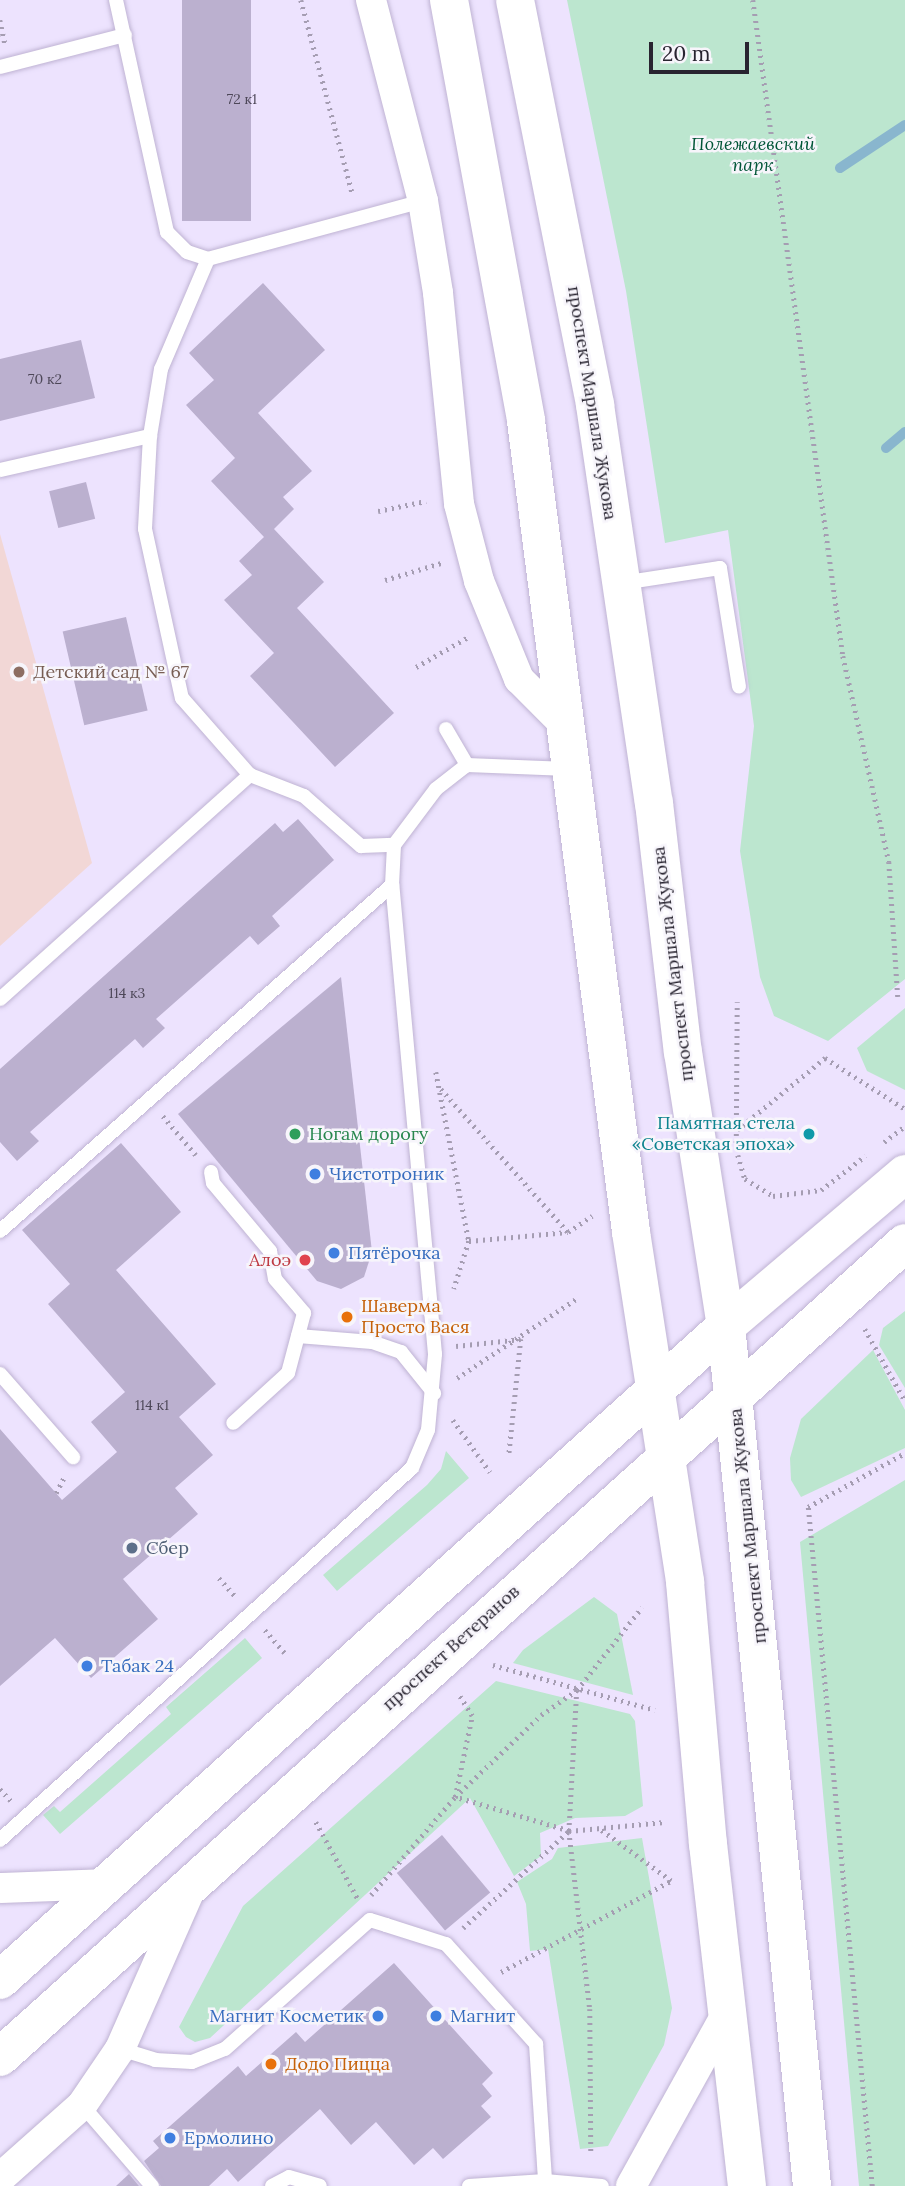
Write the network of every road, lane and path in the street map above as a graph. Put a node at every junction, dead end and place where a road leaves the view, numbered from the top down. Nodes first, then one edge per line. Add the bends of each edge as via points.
1 (116, 0) edge
2 (301, 0) edge
3 (371, 0) edge
4 (449, 0) edge
5 (515, 0) edge
6 (753, 0) edge
7 (125, 35) junction
8 (0, 67) edge
9 (351, 188) dead end
10 (423, 201) junction
11 (208, 259) junction
12 (149, 436) junction
13 (0, 470) edge
14 (431, 500) dead end
15 (379, 511) dead end
16 (449, 561) dead end
17 (385, 580) dead end
18 (621, 583) junction
19 (476, 633) dead end
20 (416, 667) dead end
21 (739, 686) dead end
22 (568, 728) junction
23 (446, 729) dead end
24 (467, 765) junction
25 (573, 769) junction
26 (250, 775) junction
27 (394, 845) junction
28 (391, 886) junction
29 (898, 997) dead end
30 (0, 999) edge
31 (737, 1002) dead end
32 (434, 1061) dead end
33 (439, 1087) junction
34 (905, 1109) edge
35 (170, 1124) dead end
36 (905, 1126) edge
37 (736, 1131) junction
38 (180, 1136) dead end
39 (211, 1172) dead end
40 (905, 1174) edge
41 (0, 1231) edge
42 (568, 1232) junction
43 (631, 1232) junction
44 (905, 1243) edge
45 (576, 1299) dead end
46 (726, 1326) junction
47 (865, 1329) dead end
48 (298, 1336) junction
49 (520, 1339) junction
50 (0, 1374) edge
51 (653, 1391) junction
52 (434, 1393) junction
53 (734, 1395) junction
54 (905, 1401) edge
55 (233, 1423) dead end
56 (905, 1453) edge
57 (509, 1455) dead end
58 (667, 1456) junction
59 (73, 1457) dead end
60 (490, 1472) dead end
61 (642, 1606) dead end
62 (262, 1627) dead end
63 (285, 1653) dead end
64 (493, 1665) dead end
65 (577, 1690) junction
66 (460, 1695) dead end
67 (655, 1710) dead end
68 (455, 1797) junction
69 (316, 1822) dead end
70 (665, 1822) dead end
71 (598, 1828) junction
72 (569, 1831) junction
73 (0, 1840) edge
74 (107, 1884) junction
75 (192, 1886) junction
76 (0, 1888) edge
77 (370, 1920) junction
78 (579, 1930) junction
79 (446, 1944) junction
80 (0, 1980) edge
81 (481, 1982) junction
82 (727, 2013) junction
83 (120, 2049) junction
84 (0, 2057) edge
85 (82, 2105) junction
86 (592, 2153) dead end
87 (0, 2178) edge
88 (545, 2181) junction
89 (152, 2186) edge
90 (272, 2186) edge
91 (320, 2186) edge
92 (469, 2186) edge
93 (602, 2186) edge
94 (631, 2186) edge
95 (747, 2186) edge
96 (812, 2186) edge
97 (872, 2186) edge

1 - 7 lane
2 - 9 path
3 - 10 street
4 - 22 main road via 526,421
5 - 18 main road, проспект Маршала Жукова via 592,392
6 - 29 path via 843,656 889,862
7 - 8 lane
7 - 11 lane via 167,232 187,253
10 - 11 lane
10 - 22 street via 438,293 459,504 479,581 519,680
11 - 12 lane via 161,369
12 - 13 lane
12 - 26 lane via 145,530 182,698
14 - 15 path
16 - 17 path
18 - 21 lane via 720,568
18 - 46 main road, проспект Маршала Жукова via 654,803 683,1052
19 - 20 path
22 - 25 main road
23 - 24 lane
24 - 25 lane
24 - 27 lane via 436,789
25 - 43 main road
26 - 27 lane via 304,796 361,846
26 - 30 lane
27 - 28 lane
28 - 41 lane
28 - 52 lane via 435,1349
31 - 37 path
32 - 33 path
33 - 42 path
33 - 42 path via 469,1241
34 - 37 path via 825,1058
35 - 38 path
36 - 37 path via 821,1190 773,1196 745,1179
39 - 48 lane via 213,1183 270,1251 275,1279 304,1313
40 - 46 main road
42 - 43 path via 598,1212
43 - 51 main road
44 - 53 main road, проспект Ветеранов
45 - 49 path
46 - 51 main road
46 - 53 main road, проспект Маршала Жукова
47 - 54 path
48 - 52 lane via 372,1342 401,1352
48 - 55 lane via 288,1373
49 - 52 path
49 - 57 path
50 - 59 lane
51 - 58 main road
51 - 74 main road
52 - 60 path
52 - 73 lane via 428,1430 412,1468
53 - 58 main road, проспект Ветеранов
53 - 96 main road, проспект Маршала Жукова
56 - 97 path via 808,1507
58 - 75 main road, проспект Ветеранов
58 - 82 main road via 685,1582
61 - 65 path
62 - 63 path
64 - 65 path
65 - 67 path
65 - 68 path via 541,1714
65 - 72 path
66 - 68 path via 472,1717
68 - 72 path
68 - 77 path via 369,1898
69 - 77 path
70 - 71 path
71 - 72 path
71 - 78 path via 671,1881
72 - 78 path
72 - 79 path
74 - 76 street
74 - 80 main road
75 - 83 street
75 - 84 main road, проспект Ветеранов
77 - 79 lane
77 - 83 lane via 225,2049 192,2062 155,2060
78 - 81 path
78 - 86 path via 590,2009
79 - 81 lane
81 - 88 lane via 536,2044
82 - 94 street
82 - 95 main road
83 - 85 street
85 - 87 street
85 - 89 lane
88 - 92 lane
88 - 93 lane
90 - 91 lane via 289,2177

